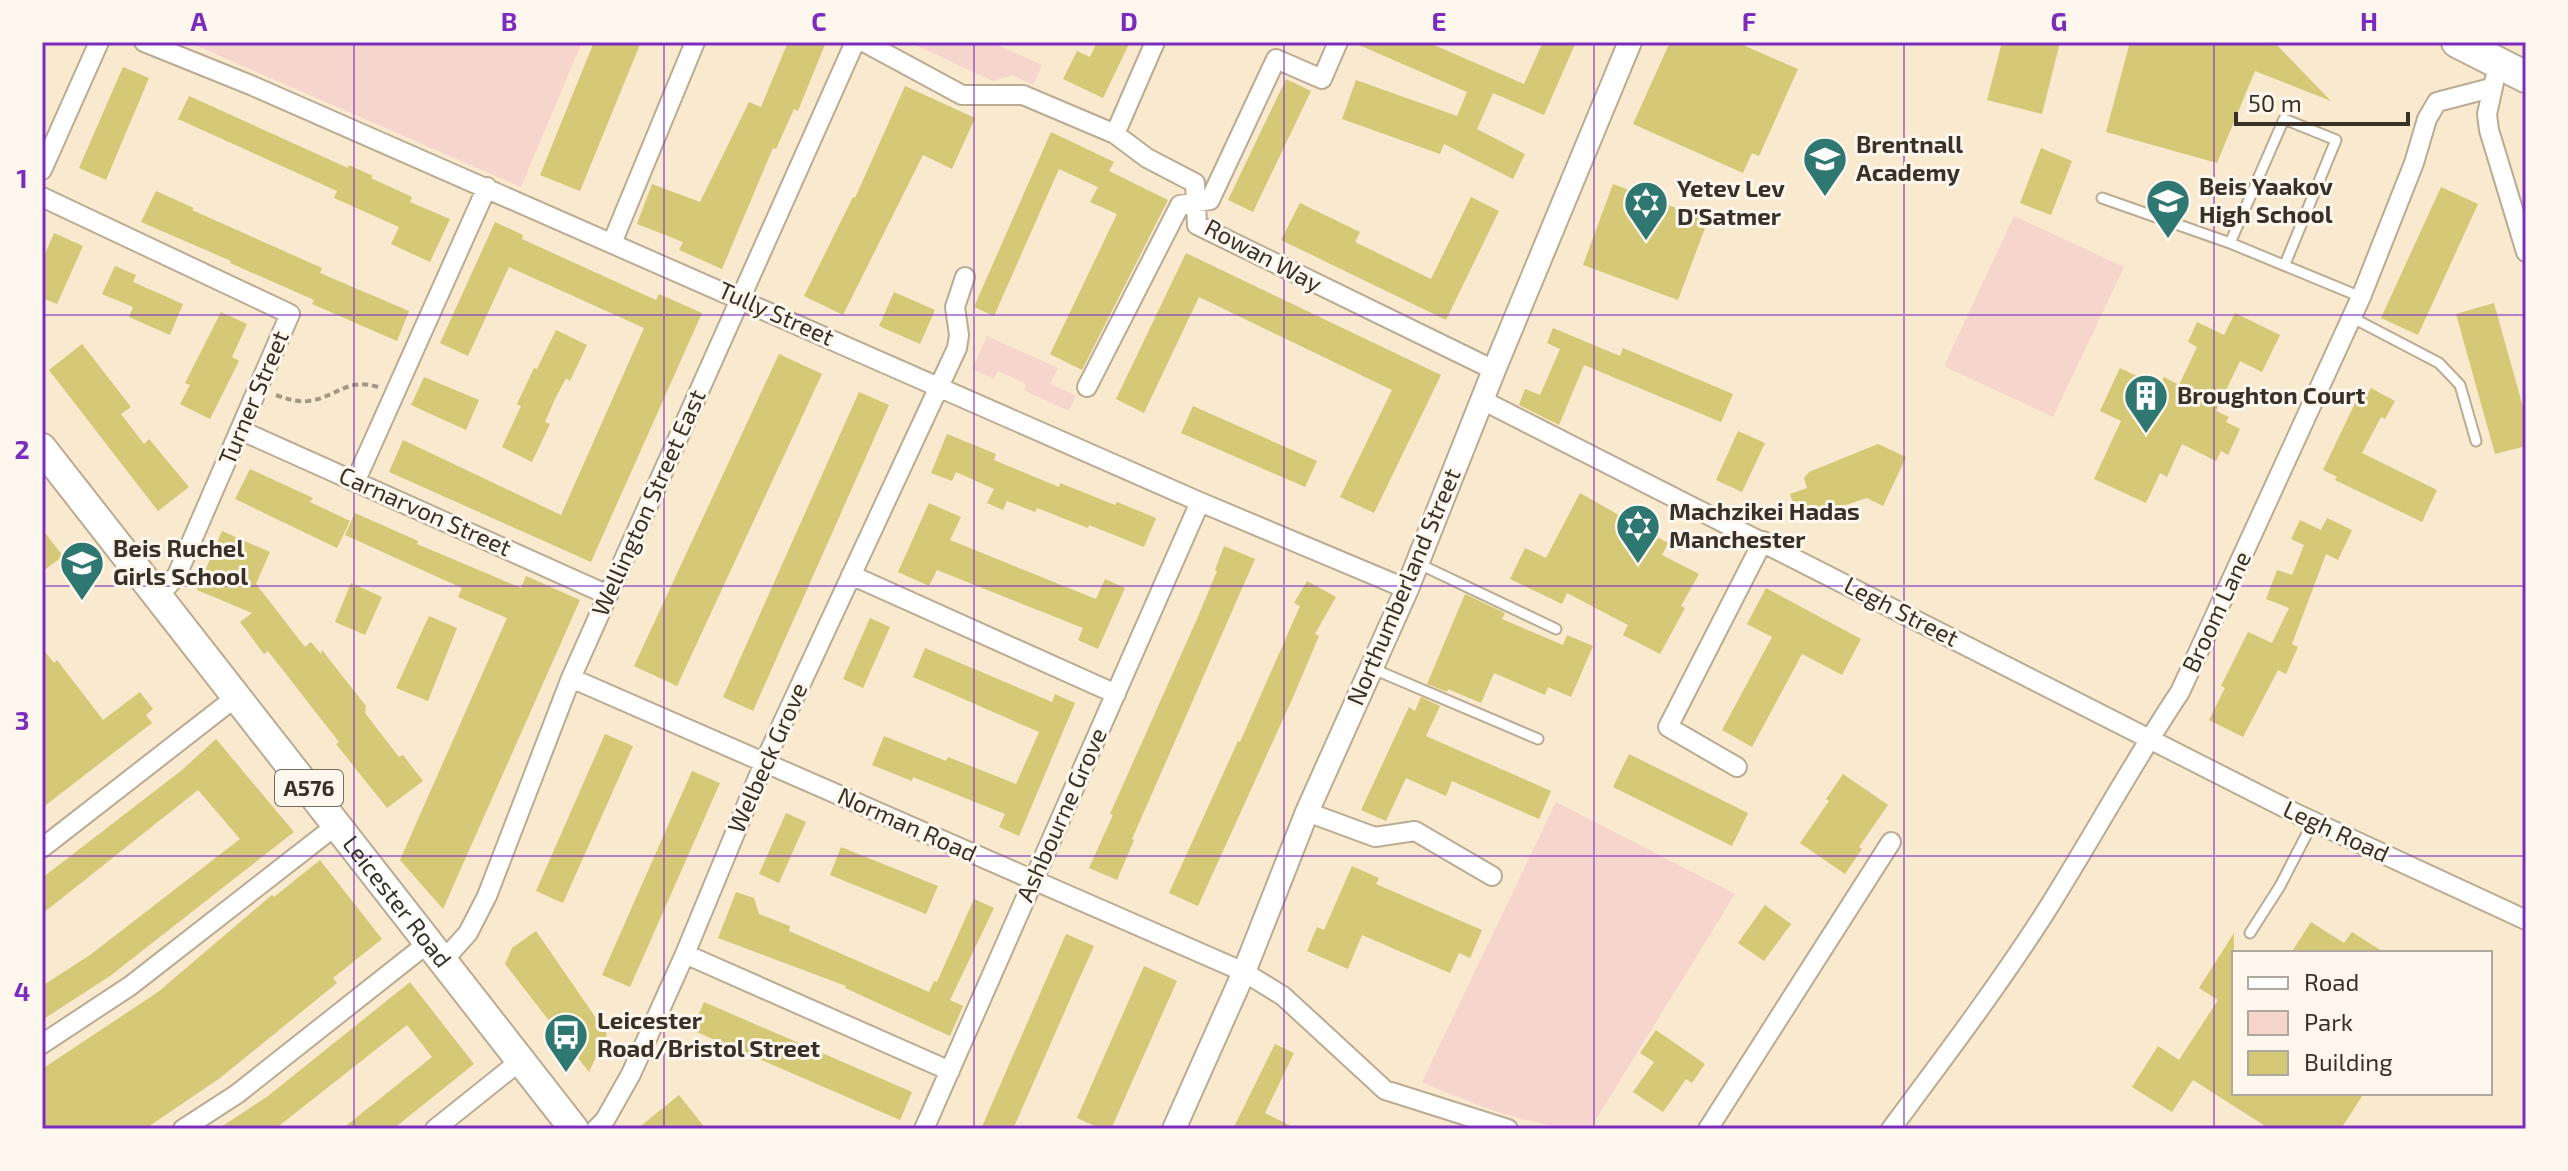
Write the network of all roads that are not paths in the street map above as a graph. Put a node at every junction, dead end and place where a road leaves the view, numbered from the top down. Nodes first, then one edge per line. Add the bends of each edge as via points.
1 (99, 42) edge
2 (144, 42) edge
3 (695, 42) edge
4 (855, 42) edge
5 (864, 42) edge
6 (1155, 42) edge
7 (1338, 42) edge
8 (1630, 42) edge
9 (2457, 42) edge
10 (2506, 76) edge
11 (1115, 134) junction
12 (42, 169) edge
13 (487, 187) junction
14 (42, 197) edge
15 (2102, 198) dead end
16 (1196, 202) junction
17 (612, 243) junction
18 (2230, 243) junction
19 (2526, 252) edge
20 (2285, 264) junction
21 (965, 277) dead end
22 (2361, 297) junction
23 (740, 299) junction
24 (2351, 317) junction
25 (1494, 370) junction
26 (938, 386) junction
27 (1087, 387) dead end
28 (1482, 400) junction
29 (240, 430) junction
30 (2476, 441) dead end
31 (42, 448) edge
32 (356, 480) junction
33 (1200, 502) junction
34 (1763, 541) junction
35 (1417, 563) junction
36 (851, 575) junction
37 (1407, 589) junction
38 (608, 595) junction
39 (158, 597) junction
40 (1556, 629) dead end
41 (1371, 668) junction
42 (571, 678) junction
43 (1116, 694) junction
44 (236, 697) junction
45 (1538, 739) dead end
46 (2149, 739) junction
47 (764, 763) junction
48 (1737, 767) dead end
49 (1307, 812) junction
50 (2313, 822) junction
51 (338, 824) junction
52 (1891, 842) dead end
53 (42, 848) edge
54 (1492, 876) dead end
55 (1034, 880) junction
56 (2526, 920) edge
57 (2250, 933) dead end
58 (435, 953) junction
59 (685, 954) junction
60 (1244, 972) junction
61 (42, 1044) edge
62 (520, 1061) junction
63 (950, 1071) junction
64 (183, 1129) edge
65 (435, 1129) edge
66 (574, 1129) edge
67 (596, 1129) edge
68 (924, 1129) edge
69 (1174, 1129) edge
70 (1508, 1129) edge
71 (1708, 1129) edge
72 (1891, 1129) edge

1 - 12 street
2 - 13 street, Tully Street
3 - 17 street
4 - 23 street, Wellington Street East
5 - 11 street via 962,95 1023,95
6 - 11 street
7 - 16 street via 1322,79 1276,59 1210,200
8 - 25 street, Northumberland Street
9 - 10 highway
10 - 19 street via 2487,114
10 - 22 street, Broom Lane via 2437,102
11 - 16 street, Rowan Way via 1195,183
13 - 17 street, Tully Street
13 - 32 street
14 - 29 street, Turner Street via 290,314
15 - 18 lane
16 - 25 street, Rowan Way via 1197,225
16 - 27 street via 1180,205
17 - 23 street, Tully Street
18 - 20 lane
18 - 20 lane via 2284,119 2336,140
20 - 22 lane
21 - 26 street, Welbeck Grove via 955,307 957,348
22 - 24 street, Broom Lane
23 - 26 street, Tully Street
23 - 38 street, Wellington Street East
24 - 30 lane via 2439,363 2460,385
24 - 46 street, Broom Lane via 2180,692
25 - 28 street, Northumberland Street
26 - 33 street, Tully Street
26 - 36 street, Welbeck Grove
28 - 34 street, Legh Street
28 - 35 street, Northumberland Street
29 - 32 street, Carnarvon Street
29 - 39 street, Turner Street via 177,575
31 - 39 main road, Leicester Road / A576
32 - 38 street, Carnarvon Street
33 - 37 street, Tully Street
33 - 43 street, Ashbourne Grove
34 - 46 street, Legh Street
34 - 48 street via 1668,727
35 - 37 street, Northumberland Street
35 - 40 lane
36 - 43 street
36 - 47 street, Welbeck Grove
37 - 41 street, Northumberland Street
38 - 42 street, Wellington Street East
39 - 44 main road, Leicester Road / A576
41 - 45 lane
41 - 49 street, Northumberland Street
42 - 47 street, Norman Road
42 - 58 street, Wellington Street East via 487,896 468,933
43 - 55 street, Ashbourne Grove
44 - 51 main road, Leicester Road / A576
44 - 53 street
46 - 50 street, Legh Road
46 - 72 street, Broom Lane via 2044,915
47 - 55 street, Norman Road
47 - 59 street, Welbeck Grove
49 - 54 street via 1375,837 1415,831
49 - 60 street, Northumberland Street
50 - 56 street, Legh Road
50 - 57 lane
51 - 58 main road, Leicester Road / A576
51 - 61 street via 130,986
52 - 71 street
55 - 60 street, Norman Road
55 - 63 street, Ashbourne Grove
58 - 62 main road, Leicester Road / A576
58 - 64 street, Wellington Street East
59 - 63 street
59 - 67 street, Welbeck Grove via 631,1074
60 - 69 street, Northumberland Street
60 - 70 street, Norman Road via 1283,996 1385,1090
62 - 65 street
62 - 66 main road, Leicester Road / A576
63 - 68 street, Ashbourne Grove

